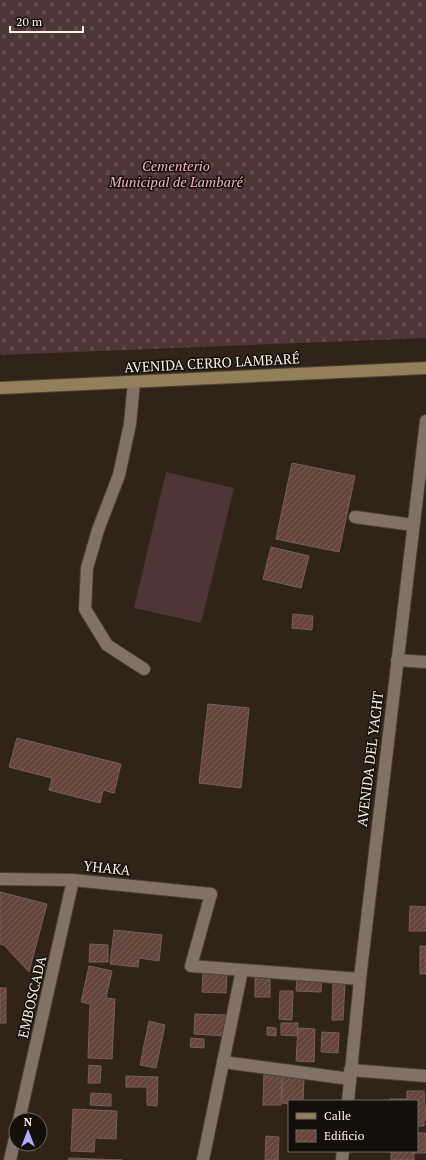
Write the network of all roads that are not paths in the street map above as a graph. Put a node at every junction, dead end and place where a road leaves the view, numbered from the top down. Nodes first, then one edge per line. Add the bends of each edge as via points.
1 (426, 368) edge
2 (134, 382) junction
3 (0, 388) edge
4 (426, 421) edge
5 (355, 517) dead end
6 (413, 525) junction
7 (397, 660) junction
8 (426, 662) edge
9 (144, 669) dead end
10 (0, 879) edge
11 (73, 880) junction
12 (242, 970) junction
13 (360, 979) junction
14 (223, 1062) junction
15 (350, 1075) junction
16 (426, 1076) edge
17 (348, 1100) edge
18 (21, 1112) edge
19 (203, 1160) edge

1 - 2 main road, AVENIDA CERRO LAMBARÉ
2 - 3 main road, AVENIDA CERRO LAMBARÉ
2 - 9 street via 130,424 119,475 87,568 85,609 107,645
4 - 6 street, AVENIDA DEL YACHT
5 - 6 street
6 - 7 street, AVENIDA DEL YACHT
7 - 8 street
7 - 13 street, AVENIDA DEL YACHT
10 - 11 street, YHAKA
11 - 12 street, YHAKA via 210,894 191,966
11 - 18 street, EMBOSCADA
12 - 13 street
12 - 14 street
13 - 15 street, AVENIDA DEL YACHT
14 - 15 street
14 - 19 street
15 - 16 street
15 - 17 street, AVENIDA DEL YACHT

